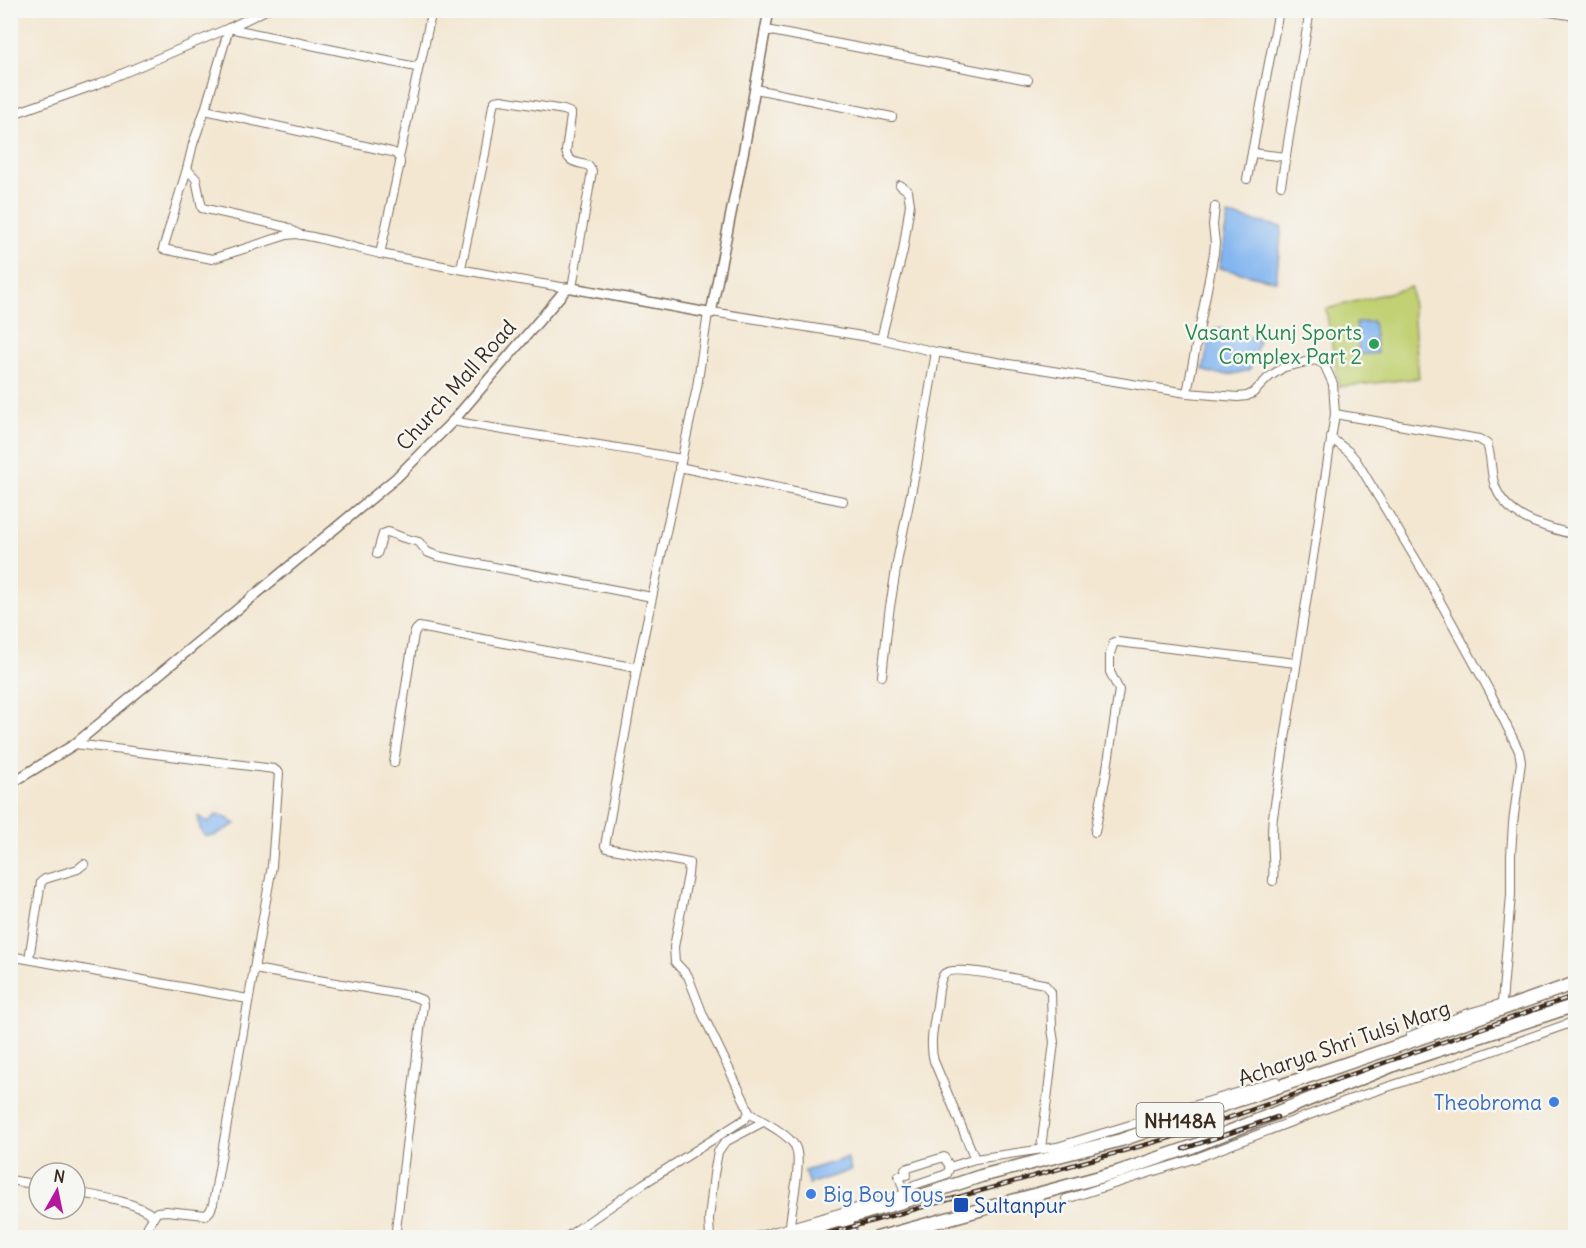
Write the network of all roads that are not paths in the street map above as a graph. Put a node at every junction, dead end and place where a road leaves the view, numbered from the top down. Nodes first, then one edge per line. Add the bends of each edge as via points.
1 (266, 10) edge
2 (432, 10) edge
3 (769, 10) edge
4 (1279, 10) edge
5 (1310, 10) edge
6 (1537, 10) edge
7 (1557, 12) edge
8 (1575, 16) edge
9 (229, 28) junction
10 (765, 30) junction
11 (419, 66) junction
12 (1028, 80) dead end
13 (755, 89) junction
14 (205, 110) junction
15 (10, 115) edge
16 (892, 117) dead end
17 (1252, 153) junction
18 (400, 154) dead end
19 (1286, 158) junction
20 (187, 169) junction
21 (1247, 179) dead end
22 (900, 185) dead end
23 (1281, 185) dead end
24 (1215, 207) dead end
25 (300, 235) junction
26 (380, 254) junction
27 (461, 268) junction
28 (570, 288) junction
29 (710, 313) junction
30 (881, 339) junction
31 (936, 352) junction
32 (1187, 393) junction
33 (1335, 414) junction
34 (453, 421) junction
35 (1331, 438) junction
36 (680, 463) junction
37 (843, 501) dead end
38 (1575, 535) edge
39 (377, 554) dead end
40 (652, 597) junction
41 (1296, 663) junction
42 (637, 668) junction
43 (882, 676) dead end
44 (75, 744) junction
45 (394, 763) dead end
46 (10, 784) edge
47 (1095, 832) dead end
48 (84, 864) dead end
49 (1273, 881) dead end
50 (10, 956) edge
51 (29, 959) junction
52 (254, 969) junction
53 (1575, 978) edge
54 (1575, 983) edge
55 (248, 999) junction
56 (1502, 1004) junction
57 (1575, 1005) edge
58 (1575, 1021) edge
59 (748, 1113) junction
60 (763, 1122) junction
61 (1041, 1149) junction
62 (975, 1159) junction
63 (950, 1167) junction
64 (10, 1179) edge
65 (27, 1183) edge
66 (905, 1194) junction
67 (87, 1195) edge
68 (1066, 1199) dead end
69 (153, 1216) junction
70 (846, 1219) junction
71 (790, 1226) junction
72 (145, 1238) edge
73 (395, 1238) edge
74 (564, 1238) edge
75 (710, 1238) edge
76 (752, 1238) edge
77 (779, 1238) edge
78 (852, 1238) edge
79 (877, 1238) edge

1 - 9 street
2 - 11 street
3 - 10 street
4 - 17 street
5 - 19 street
6 - 7 street
7 - 8 street
9 - 11 street via 412,68
9 - 14 street
9 - 15 street via 98,84
10 - 12 street
10 - 13 street
11 - 18 street
13 - 16 street
13 - 29 street
14 - 20 street
14 - 26 street via 397,154 400,163
17 - 19 street
17 - 21 street
19 - 23 street
20 - 25 street via 196,179 202,208 286,226
20 - 25 street via 163,249 212,259 287,235
22 - 30 street via 908,191 910,204 903,251
24 - 32 street via 1214,253
25 - 26 street
26 - 27 street
27 - 28 street
27 - 28 street via 495,100 564,110 571,113 567,156 592,171
28 - 29 street
28 - 34 street, Church Mall Road
29 - 30 street
29 - 36 street
30 - 31 street
31 - 32 street
31 - 43 street via 898,557
32 - 33 street via 1247,396 1284,367 1315,360 1321,361 1333,384
33 - 35 street
33 - 38 street via 1479,439 1487,444 1495,486 1514,511 1527,520
34 - 36 street
34 - 44 street, Church Mall Road via 396,477
35 - 41 street
35 - 56 street via 1356,460 1398,529 1519,751
36 - 37 street
36 - 40 street
39 - 40 street via 383,534 388,532 419,542 437,556
40 - 42 street
41 - 47 street via 1113,642 1110,672 1119,690
41 - 49 street via 1271,831
42 - 45 street via 419,627 414,634
42 - 59 street via 606,847 689,863 674,947 675,962 688,976
44 - 46 street, Church Mall Road
44 - 52 street via 278,771 272,866
48 - 51 street via 41,882
50 - 51 street
51 - 55 street
52 - 55 street
52 - 73 street via 422,1000
53 - 56 street
54 - 70 highway, Acharya Shri Tulsi Marg / NH148A via 1121,1140 981,1176
55 - 69 street via 211,1209 206,1215 166,1211
56 - 61 street via 1335,1063
57 - 79 highway, Acharya Shri Tulsi Marg / NH148A via 1399,1063 1194,1146 1124,1170
58 - 68 street via 1198,1158
59 - 60 street
59 - 74 street via 745,1119
60 - 71 street via 790,1140 797,1152
60 - 75 street via 724,1142 718,1152
61 - 62 street
61 - 62 street via 1054,1042 1051,992 1044,984 980,972 949,971 943,975 938,994 933,1057
62 - 63 street
63 - 66 street via 947,1174 914,1185
63 - 66 street via 944,1157 905,1168 907,1175 899,1176
64 - 65 street
66 - 71 street
67 - 69 street via 133,1206
69 - 72 street
70 - 77 highway, Acharya Shri Tulsi Marg / NH148A
70 - 78 highway
71 - 76 street

